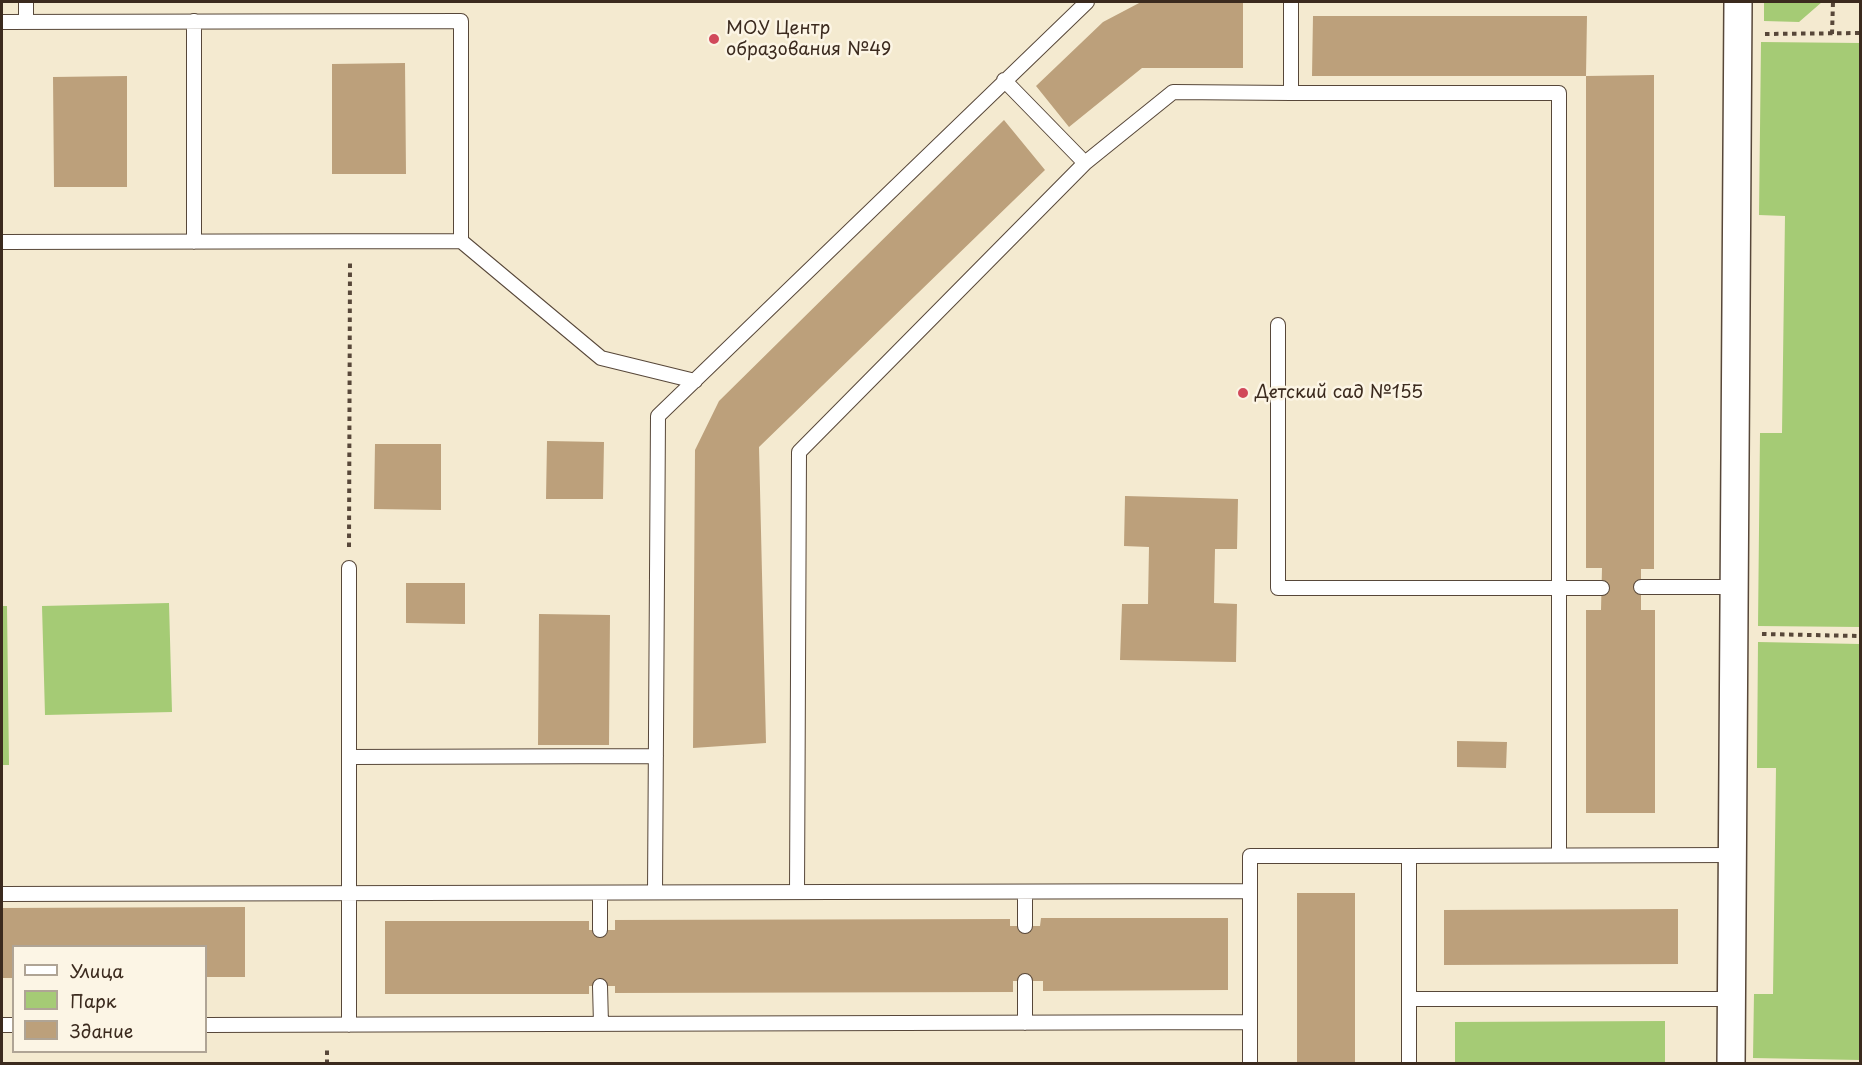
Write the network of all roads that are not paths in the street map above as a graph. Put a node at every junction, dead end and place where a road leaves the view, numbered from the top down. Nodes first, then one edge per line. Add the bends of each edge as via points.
1 (26, 2) edge
2 (1087, 2) edge
3 (1291, 2) edge
4 (1738, 2) edge
5 (194, 21) junction
6 (2, 22) edge
7 (26, 22) junction
8 (1004, 80) junction
9 (1291, 93) junction
10 (1085, 163) junction
11 (461, 241) junction
12 (2, 242) edge
13 (194, 242) junction
14 (1278, 326) dead end
15 (694, 381) junction
16 (349, 568) road end
17 (1641, 587) dead end
18 (1734, 587) junction
19 (1559, 588) junction
20 (1602, 588) dead end
21 (656, 756) junction
22 (349, 757) junction
23 (1559, 855) junction
24 (1732, 855) junction
25 (1409, 856) junction
26 (1250, 891) junction
27 (655, 892) junction
28 (796, 892) junction
29 (1025, 892) junction
30 (349, 893) junction
31 (600, 893) junction
32 (2, 894) edge
33 (1025, 927) dead end
34 (600, 930) dead end
35 (1025, 981) dead end
36 (600, 986) dead end
37 (1409, 999) junction
38 (1731, 999) junction
39 (1250, 1022) junction
40 (1024, 1023) junction
41 (601, 1024) junction
42 (207, 1025) edge
43 (349, 1025) junction
44 (1250, 1064) edge
45 (1409, 1064) edge
46 (1731, 1064) edge

1 - 7 lane
2 - 8 lane
3 - 9 lane
4 - 18 street
5 - 7 lane
5 - 11 lane via 461,21
5 - 13 lane
6 - 7 lane
8 - 10 lane
8 - 15 lane
9 - 10 lane via 1173,92
9 - 19 lane via 1559,93
10 - 28 lane via 799,452
11 - 13 lane
11 - 15 lane via 601,358
12 - 13 lane
14 - 19 lane via 1278,588
15 - 21 lane via 658,416
16 - 22 lane
17 - 18 lane
18 - 24 street
19 - 20 lane
19 - 23 lane
21 - 22 lane
21 - 27 lane
22 - 30 lane
23 - 24 lane
23 - 25 lane
24 - 38 street
25 - 26 lane via 1250,856
25 - 37 lane
26 - 29 lane
26 - 39 lane
27 - 28 lane
27 - 31 lane
28 - 29 lane
29 - 33 lane
30 - 31 lane
30 - 32 lane
30 - 43 lane
31 - 34 lane
35 - 40 lane
36 - 41 lane
37 - 38 lane
37 - 45 lane
38 - 46 street
39 - 40 lane
39 - 44 lane
40 - 41 lane
41 - 43 lane
42 - 43 lane

